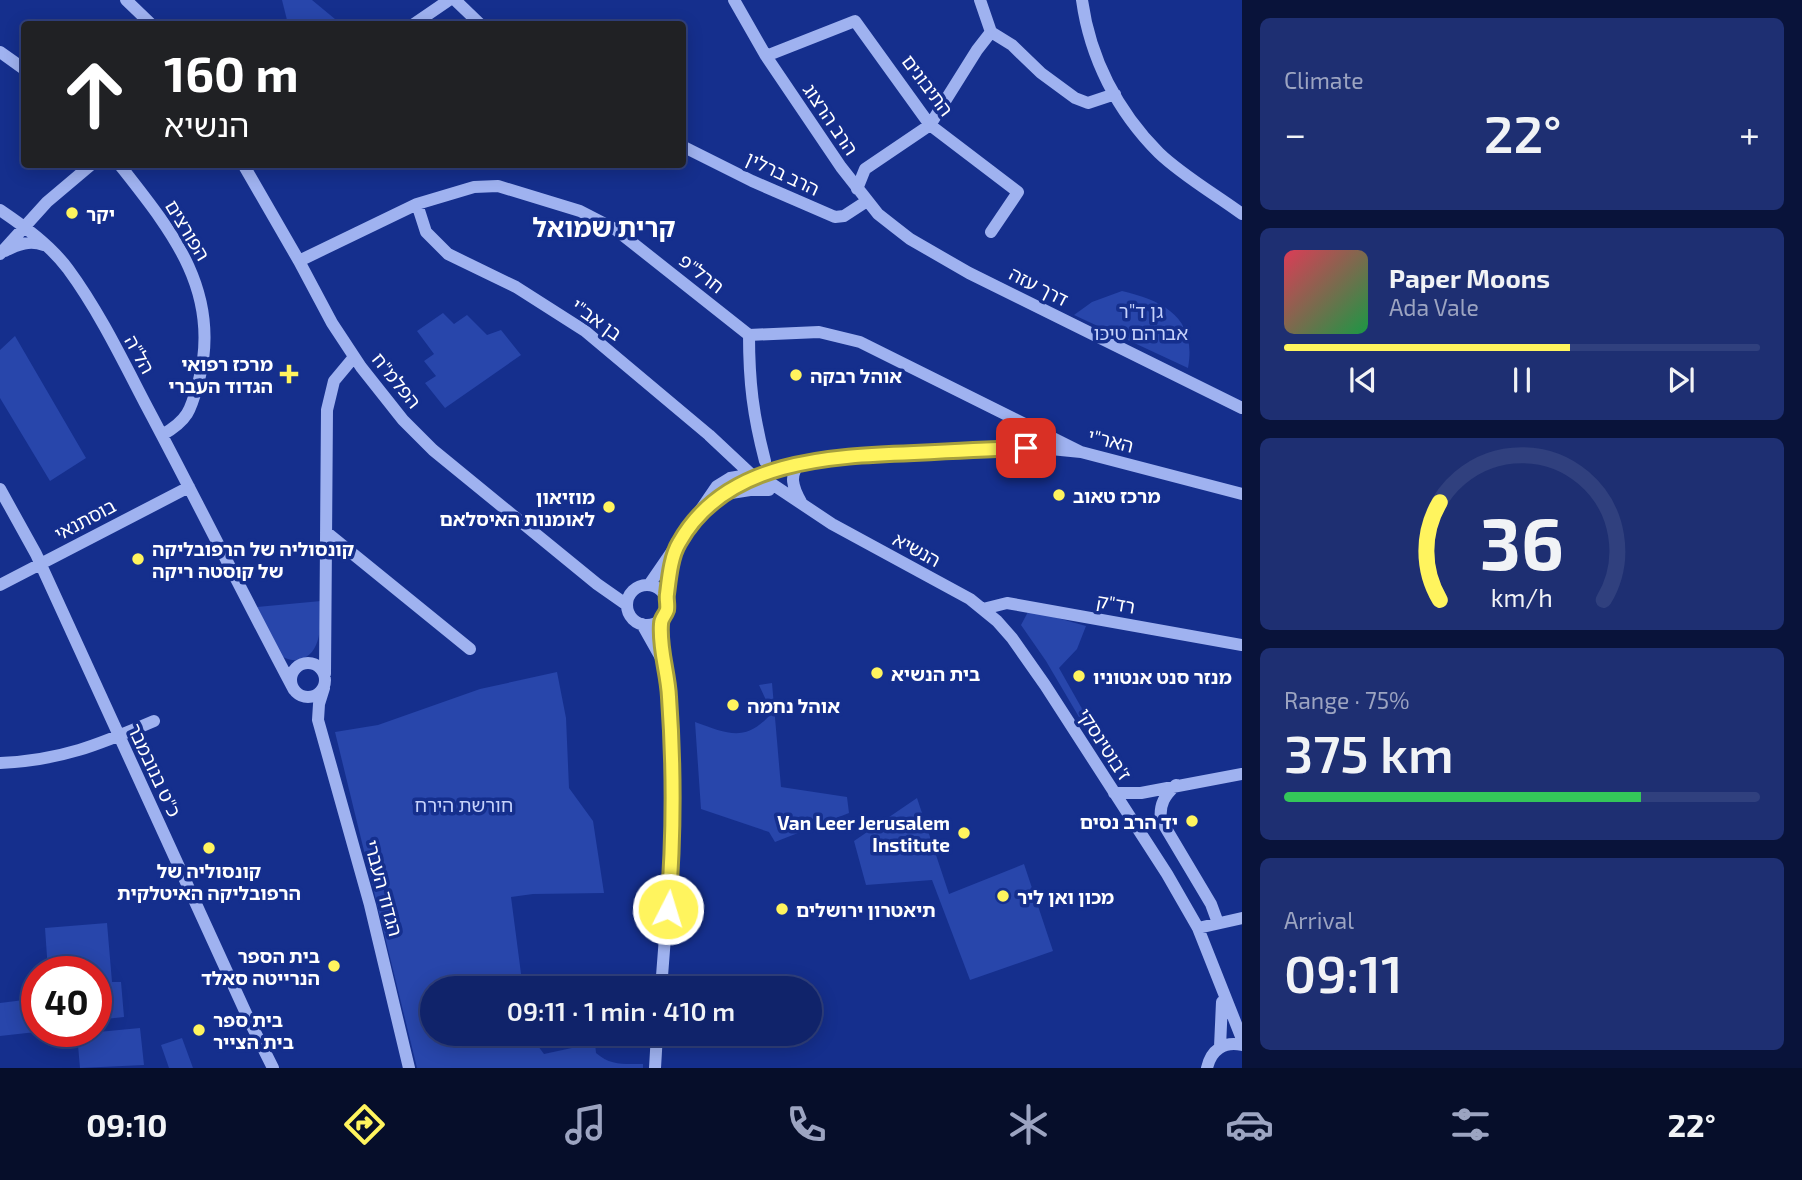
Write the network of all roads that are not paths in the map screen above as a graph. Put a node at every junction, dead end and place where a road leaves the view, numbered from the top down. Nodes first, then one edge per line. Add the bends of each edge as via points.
1 (126, 0) edge
2 (449, 0) edge
3 (455, 0) edge
4 (734, 0) edge
5 (742, 0) edge
6 (980, 0) edge
7 (1082, 0) edge
8 (148, 21) edge
9 (418, 21) edge
10 (477, 21) edge
11 (991, 32) junction
12 (0, 52) edge
13 (766, 56) junction
14 (21, 67) edge
15 (1115, 94) junction
16 (930, 125) junction
17 (686, 148) edge
18 (841, 167) junction
19 (87, 168) edge
20 (122, 168) edge
21 (245, 168) edge
22 (865, 169) junction
23 (857, 189) junction
24 (867, 201) junction
25 (417, 204) junction
26 (0, 210) edge
27 (1242, 214) edge
28 (24, 226) junction
29 (991, 232) dead end
30 (47, 247) junction
31 (0, 254) edge
32 (299, 261) junction
33 (749, 335) junction
34 (354, 357) junction
35 (1242, 408) edge
36 (1032, 429) junction
37 (162, 435) junction
38 (723, 448) junction
39 (1026, 448) junction
40 (1081, 452) junction
41 (765, 461) dead end
42 (801, 463) junction
43 (754, 477) junction
44 (188, 487) junction
45 (0, 489) edge
46 (769, 490) junction
47 (721, 491) junction
48 (1242, 494) edge
49 (801, 502) junction
50 (832, 524) junction
51 (327, 532) junction
52 (677, 545) junction
53 (41, 564) junction
54 (580, 570) junction
55 (0, 585) edge
56 (649, 585) junction
57 (633, 590) junction
58 (666, 598) junction
59 (627, 605) junction
60 (983, 609) junction
61 (661, 620) junction
62 (642, 624) junction
63 (325, 637) junction
64 (1242, 645) edge
65 (272, 649) junction
66 (470, 649) dead end
67 (300, 665) junction
68 (664, 666) junction
69 (325, 674) junction
70 (324, 688) junction
71 (296, 692) junction
72 (318, 720) junction
73 (154, 721) dead end
74 (119, 736) junction
75 (0, 763) edge
76 (1242, 774) edge
77 (1176, 785) junction
78 (1114, 793) junction
79 (1242, 918) edge
80 (1218, 923) junction
81 (1198, 928) junction
82 (662, 976) edge
83 (1219, 983) junction
84 (1242, 1039) edge
85 (1242, 1045) edge
86 (656, 1046) edge
87 (1220, 1047) junction
88 (1208, 1063) edge
89 (273, 1068) edge
90 (409, 1068) edge
91 (655, 1068) edge
92 (1195, 1068) edge

1 - 8 street
2 - 9 street
3 - 10 street
4 - 13 street, הרב הרצוג
5 - 13 street, הרב הרצוג
6 - 11 street
7 - 15 street via 1090,45
11 - 15 street via 1074,98 1088,103
11 - 16 street
12 - 14 street
13 - 16 street, התיבונים via 855,21
13 - 18 street, הרב הרצוג
15 - 27 street via 1161,155
16 - 22 street
16 - 29 street, התיבונים via 1018,192
17 - 24 street, הרב ברלין via 835,217
18 - 22 street
18 - 23 street, הרב הרצוג
19 - 28 street
20 - 37 street, הפורצים via 188,262 201,295 205,355 191,408 184,420
21 - 32 street, הפלמ"ח
22 - 23 street
23 - 24 street, הרב הרצוג
24 - 35 street, דרך עזה via 910,239 968,273
25 - 32 street, חרל"פ
25 - 33 street, חרל"פ via 474,187 498,186 580,211 615,229
25 - 38 street, בן אב"י via 426,232 448,254 516,287 585,331
26 - 28 street, הל"ה
28 - 30 street, הל"ה
28 - 31 street
30 - 31 street via 22,243
30 - 37 street, הל"ה via 68,269 97,316
32 - 34 street, הפלמ"ח
33 - 36 street via 819,332 860,342
33 - 41 street via 754,422
34 - 51 street via 334,381 327,410
34 - 54 street, הפלמ"ח via 433,450
36 - 39 street
36 - 40 street
37 - 44 street, הל"ה
38 - 43 street, בן אב"י
38 - 47 street via 726,469
39 - 40 street, האר"י
39 - 42 street, האר"י via 848,455
40 - 48 street, האר"י
42 - 43 street, האר"י
42 - 49 street via 793,477
43 - 46 street, הנשיא
43 - 47 street, האר"י
43 - 49 street, הנשיא
44 - 53 street, בוסתנאי
44 - 65 street, הל"ה
45 - 53 street, כ"ט בנובמבר
46 - 47 street
46 - 50 street, הנשיא
47 - 52 street
49 - 50 street, הנשיא
50 - 60 street, הנשיא
51 - 63 street
51 - 66 street
52 - 56 street
52 - 58 street
53 - 55 street, בוסתנאי
53 - 74 street, כ"ט בנובמבר
54 - 57 street, הפלמ"ח
54 - 59 street, הפלמ"ח
56 - 57 street
56 - 58 street
57 - 59 street
58 - 61 street
59 - 62 street via 630,615
60 - 64 street, רד"ק via 1007,603
60 - 78 street, ז'בוטינסקי via 1012,638
61 - 62 street
61 - 68 street
62 - 68 street
63 - 67 street via 318,653
63 - 69 street
65 - 67 street via 279,658
65 - 71 street, הגדוד העברי
67 - 69 street via 317,664
67 - 71 street via 291,679
68 - 82 street via 670,710 673,833
69 - 70 street
70 - 71 street via 309,698
70 - 72 street, הגדוד העברי
71 - 72 street, הגדוד העברי
72 - 90 street, הגדוד העברי via 370,905
73 - 74 street
74 - 75 street via 60,756
74 - 89 street, כ"ט בנובמבר
76 - 77 street
77 - 78 street
77 - 80 street via 1163,799 1161,820
78 - 81 street, ז'בוטינסקי
79 - 80 street
80 - 81 street
81 - 83 street, ז'בוטינסקי
83 - 84 street, ז'בוטינסקי
83 - 87 street, ז'בוטינסקי via 1223,1013
85 - 87 street
86 - 91 street
87 - 88 street
88 - 92 street

